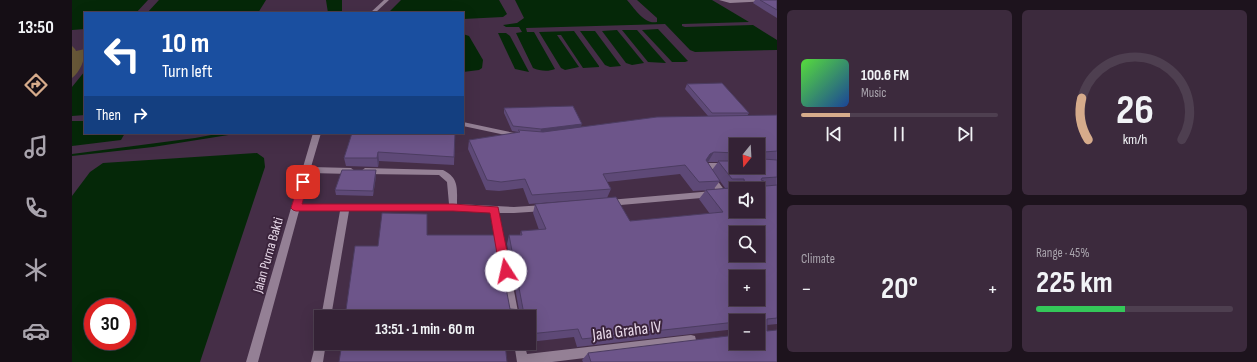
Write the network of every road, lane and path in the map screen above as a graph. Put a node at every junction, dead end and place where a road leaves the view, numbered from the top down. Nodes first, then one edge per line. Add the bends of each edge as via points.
1 (387, 0) edge
2 (721, 0) edge
3 (770, 0) edge
4 (373, 12) edge
5 (464, 124) edge
6 (317, 134) edge
7 (527, 137) edge
8 (729, 166) edge
9 (307, 170) junction
10 (599, 204) edge
11 (453, 207) junction
12 (552, 207) edge
13 (296, 208) junction
14 (346, 208) junction
15 (494, 209) junction
16 (327, 310) edge
17 (513, 310) edge
18 (704, 339) edge
19 (319, 350) edge
20 (521, 350) edge
21 (523, 361) edge
22 (252, 362) edge
23 (317, 362) edge

1 - 4 street
2 - 3 street
5 - 7 street
6 - 9 street, Jalan Purna Bakti
8 - 10 street via 708,166 705,169 726,193
9 - 11 street via 440,172 452,180
9 - 13 street, Jalan Purna Bakti
11 - 14 street
11 - 15 street
12 - 15 street
13 - 14 street
13 - 22 street, Jalan Purna Bakti
14 - 16 street
15 - 17 street
18 - 21 street, Jala Graha IV
19 - 23 street
20 - 21 street

